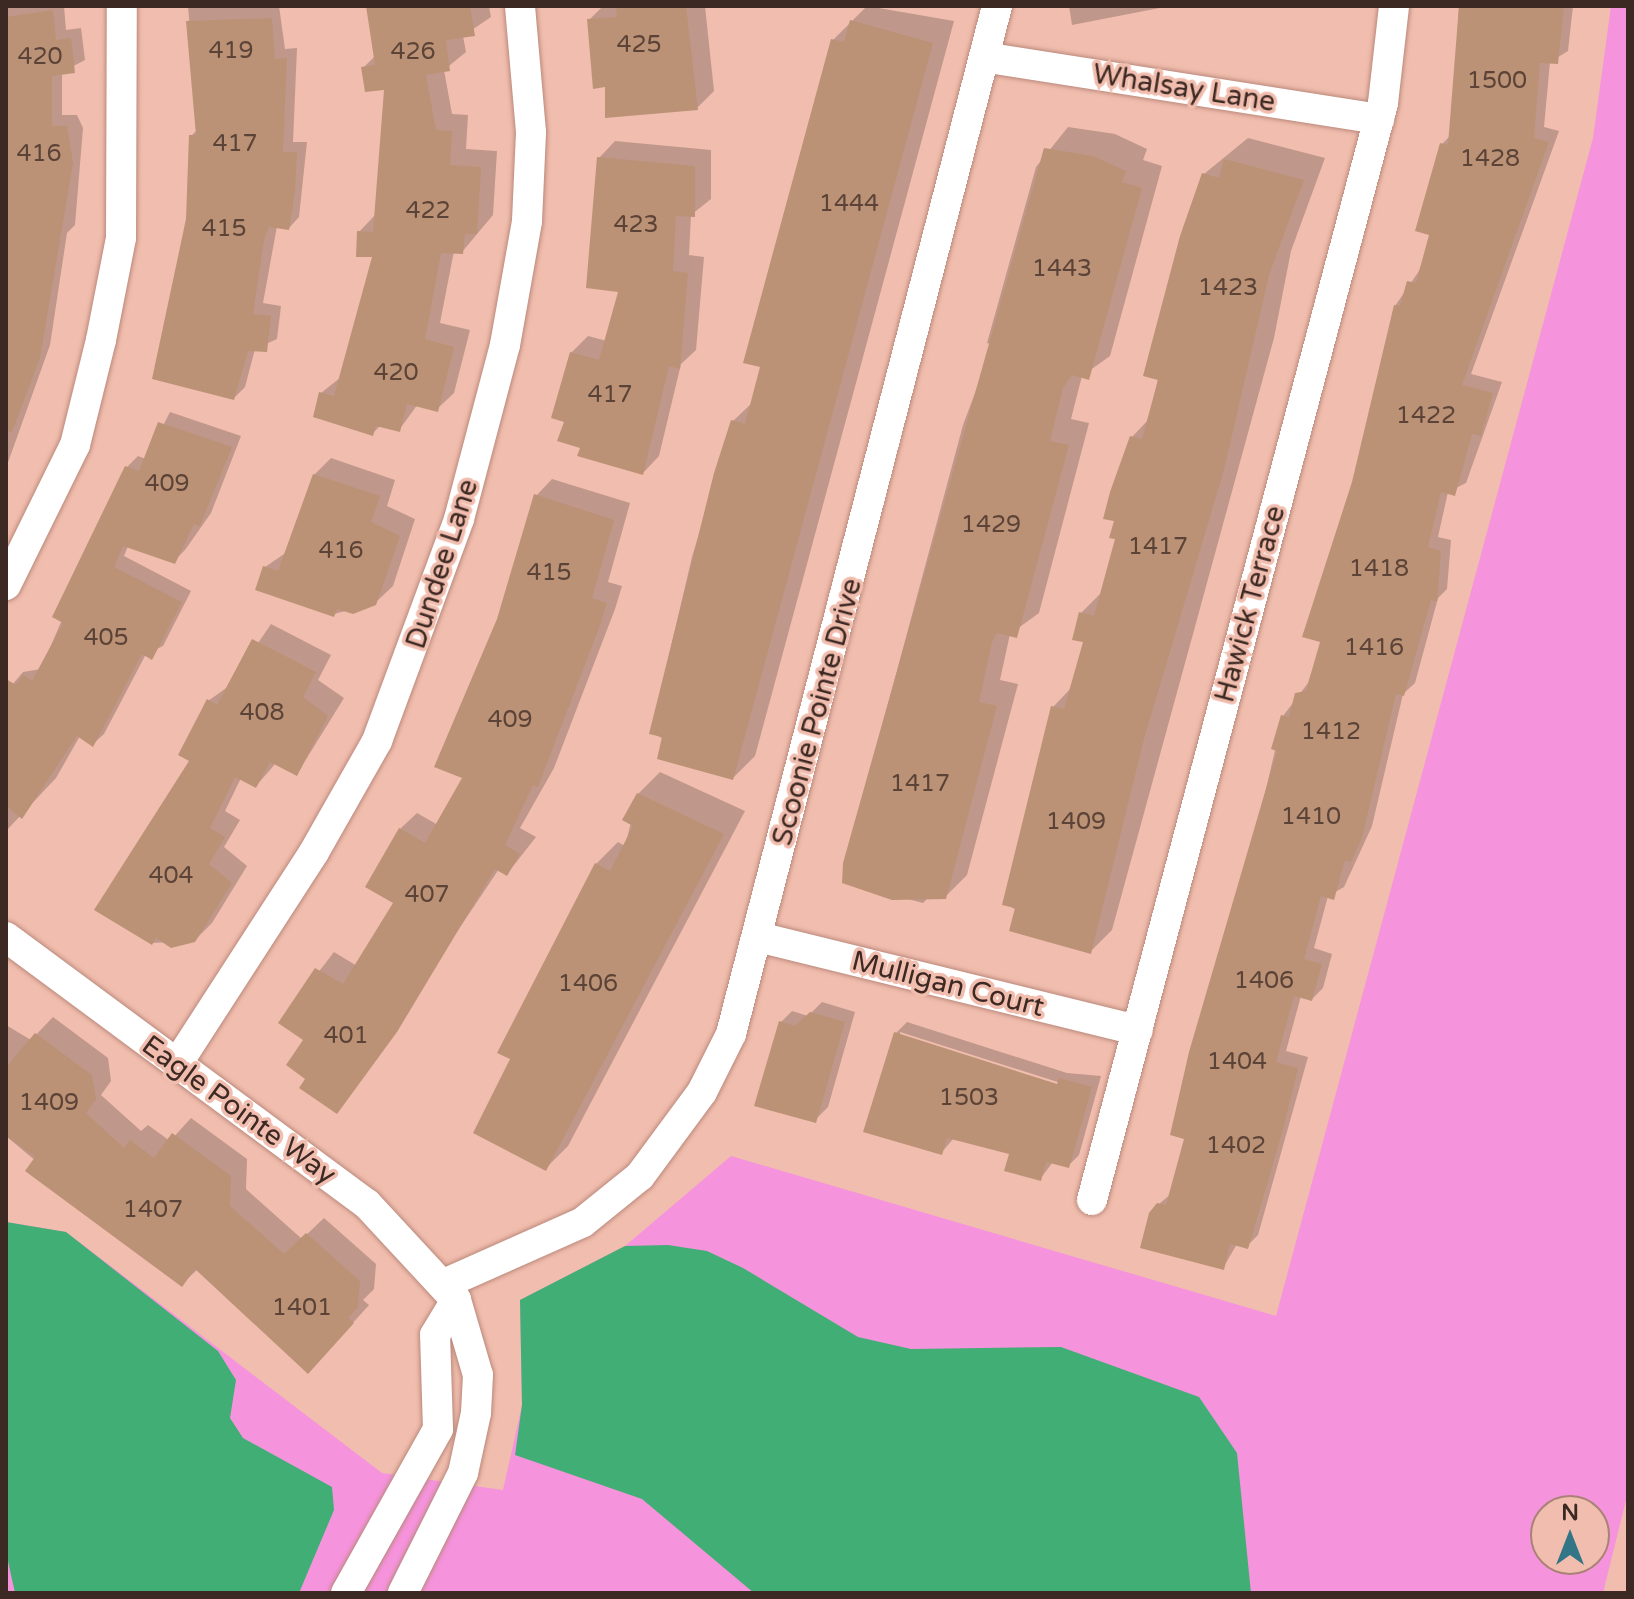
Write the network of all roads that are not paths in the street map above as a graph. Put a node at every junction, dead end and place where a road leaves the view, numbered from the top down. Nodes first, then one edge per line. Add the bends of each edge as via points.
1 (122, 6) edge
2 (520, 6) edge
3 (997, 6) edge
4 (1394, 6) edge
5 (989, 58) junction
6 (1379, 119) junction
7 (6, 585) edge
8 (6, 937) edge
9 (758, 937) junction
10 (1138, 1030) junction
11 (177, 1064) junction
12 (1092, 1200) dead end
13 (450, 1292) junction
14 (346, 1593) edge
15 (403, 1593) edge

1 - 7 street via 122,223 101,340 75,445
2 - 11 street, Dundee Lane via 531,132 527,221 505,345 459,519 377,741
3 - 5 street, Scoonie Pointe Drive
4 - 6 street, Hawick Terrace
5 - 6 street, Whalsay Lane
5 - 9 street, Scoonie Pointe Drive
6 - 10 street, Hawick Terrace
8 - 11 street, Eagle Pointe Way
9 - 10 street, Mulligan Court
9 - 13 street, Scoonie Pointe Drive via 731,1034 702,1092 640,1176 583,1222
10 - 12 street, Hawick Terrace
11 - 13 street, Eagle Pointe Way via 367,1204
13 - 14 street via 435,1335 438,1429
13 - 15 street, Eagle Pointe Way via 478,1375 476,1413 463,1473

